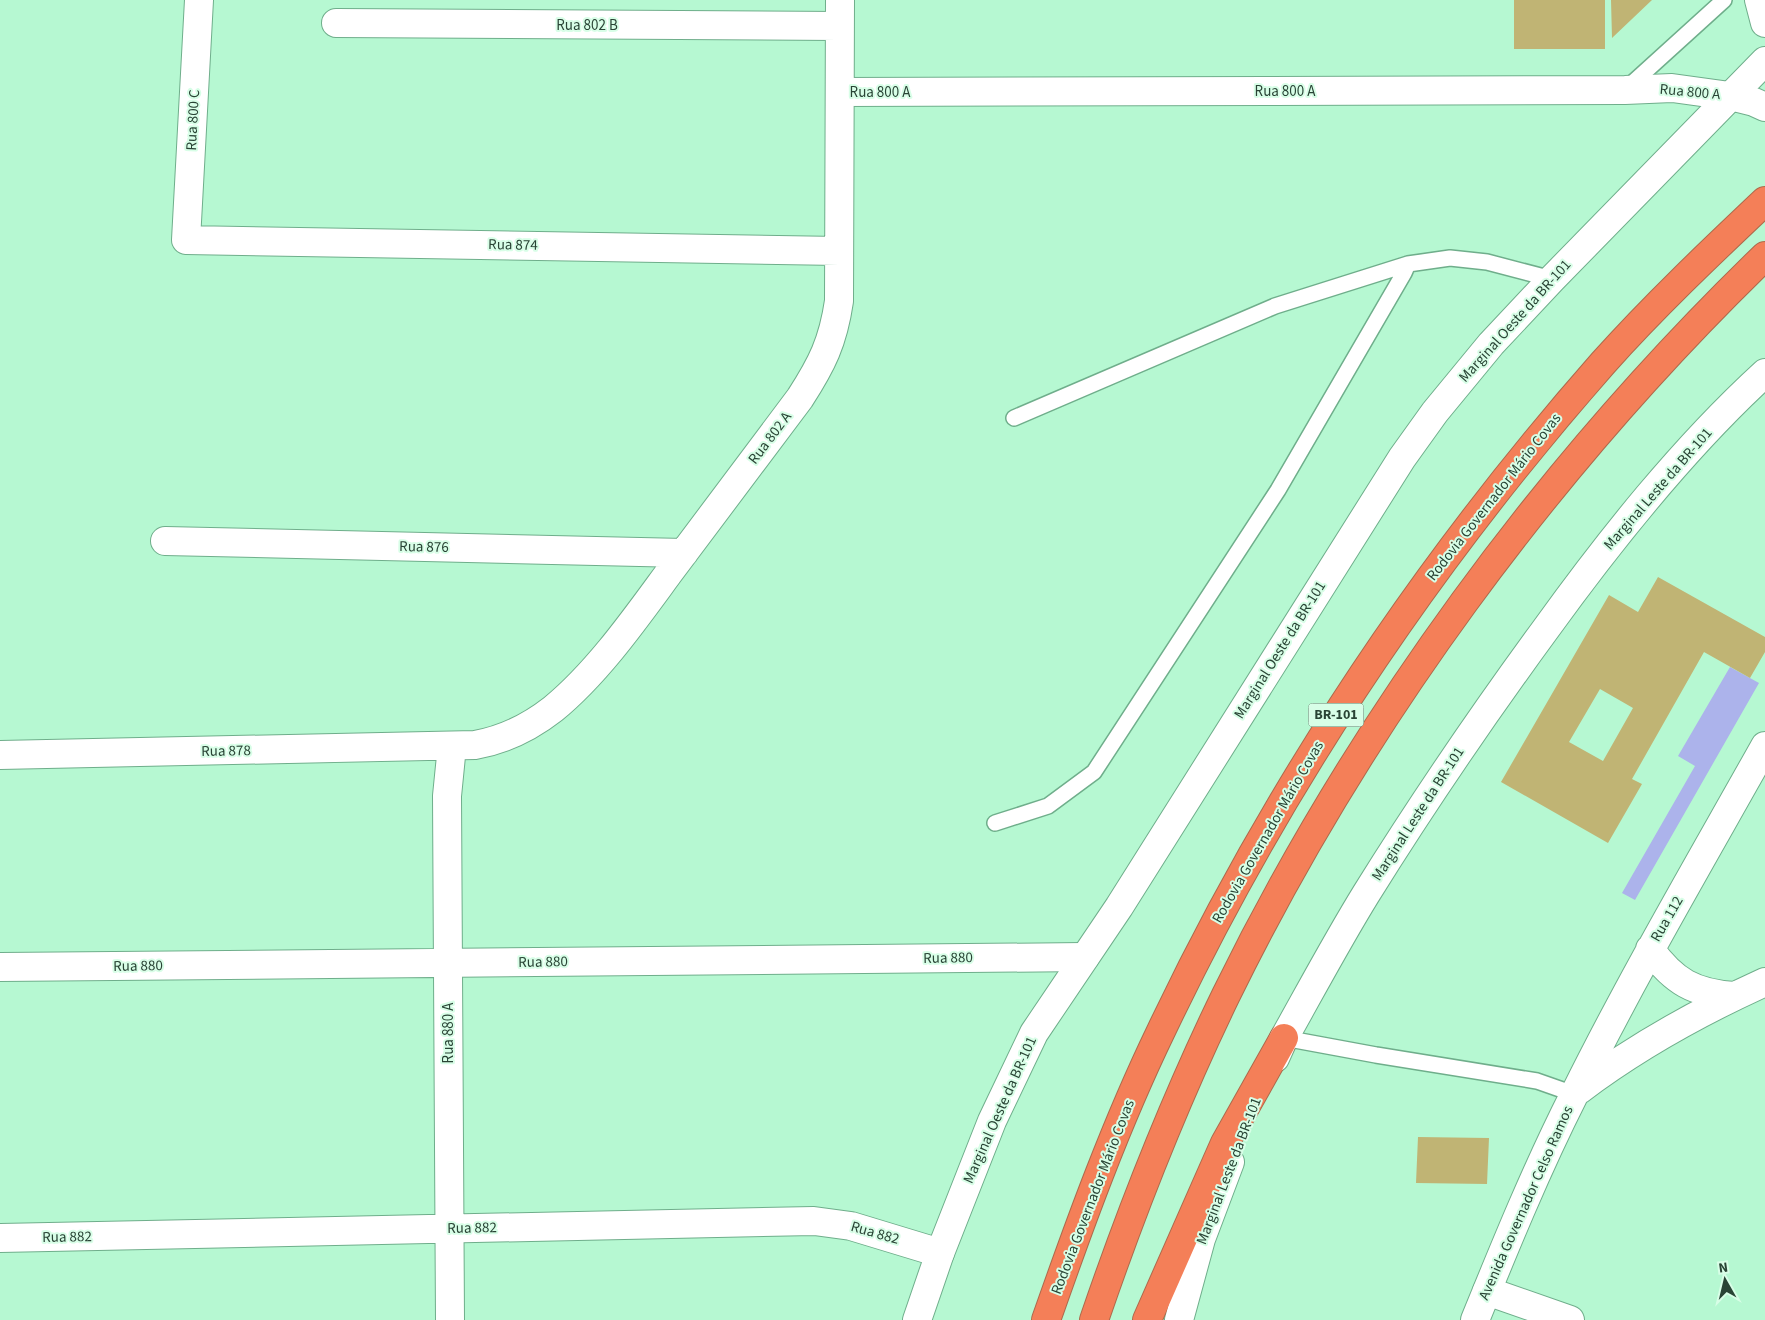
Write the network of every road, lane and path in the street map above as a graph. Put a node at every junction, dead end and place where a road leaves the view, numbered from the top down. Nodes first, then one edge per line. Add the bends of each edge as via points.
1 (199, 0) edge
2 (1724, 0) edge
3 (1759, 0) edge
4 (840, 13) edge
5 (336, 23) dead end
6 (1765, 23) edge
7 (1765, 61) edge
8 (1626, 90) junction
9 (840, 92) junction
10 (1730, 96) junction
11 (1765, 107) edge
12 (1765, 201) edge
13 (186, 240) joint
14 (840, 251) junction
15 (1765, 256) edge
16 (1408, 264) junction
17 (1552, 279) junction
18 (1765, 373) edge
19 (1014, 418) dead end
20 (164, 541) dead end
21 (684, 553) junction
22 (452, 746) junction
23 (1765, 746) edge
24 (0, 755) edge
25 (995, 823) dead end
26 (1650, 949) junction
27 (1085, 957) junction
28 (448, 963) junction
29 (0, 967) edge
30 (1765, 982) edge
31 (1734, 996) junction
32 (1284, 1038) junction
33 (1574, 1094) junction
34 (449, 1228) junction
35 (0, 1238) edge
36 (940, 1253) junction
37 (1487, 1291) junction
38 (450, 1320) edge
39 (917, 1320) edge
40 (1046, 1320) edge
41 (1094, 1320) edge
42 (1147, 1320) edge
43 (1179, 1320) edge
44 (1474, 1320) edge
45 (1570, 1320) edge

1 - 13 street, Rua 800 C
2 - 8 lane
3 - 6 street
4 - 5 street, Rua 802 B
4 - 9 street, Rua 802 A
7 - 10 street, Marginal Oeste da BR-101
8 - 9 street, Rua 800 A
8 - 10 street, Rua 800 A via 1672,88
9 - 14 street, Rua 802 A
10 - 11 street, Rua 800 A
10 - 17 street, Marginal Oeste da BR-101
12 - 40 highway, Rodovia Governador Mário Covas / BR-101 via 1605,360 1551,424 1431,576 1318,743 1263,834 1160,1032 1111,1146
13 - 14 street, Rua 874
14 - 21 street, Rua 802 A via 839,301 825,356 800,398
15 - 41 highway, BR-101 via 1668,354 1554,486 1448,626 1326,811 1226,995 1147,1174
16 - 17 lane via 1450,258 1488,262
16 - 19 lane via 1275,306
16 - 25 lane via 1278,490 1094,772 1048,806
17 - 27 street, Marginal Oeste da BR-101 via 1490,344 1402,458
18 - 32 street, Marginal Leste da BR-101 via 1701,437 1630,518 1511,676 1366,895
20 - 21 street, Rua 876
21 - 22 street, Rua 802 A via 623,634 571,693 551,710 509,736 490,743
22 - 24 street, Rua 878
22 - 28 street, Rua 880 A via 447,796
23 - 26 street, Rua 112
26 - 31 street via 1677,980 1694,989
26 - 33 street, Rua 112
27 - 28 street, Rua 880
27 - 36 street, Marginal Oeste da BR-101 via 1034,1033 1010,1079
28 - 29 street, Rua 880
28 - 34 street, Rua 880 A
30 - 31 street, Avenida Governador Celso Ramos
31 - 33 street, Avenida Governador Celso Ramos via 1640,1047
32 - 33 lane via 1537,1081
32 - 42 highway via 1225,1143
32 - 43 street, Marginal Leste da BR-101 via 1221,1183 1201,1239
33 - 37 street, Avenida Governador Celso Ramos
34 - 35 street, Rua 882
34 - 36 street, Rua 882 via 814,1221 851,1226
34 - 38 street, Rua 880 A
36 - 39 street, Marginal Oeste da BR-101
37 - 44 street, Avenida Governador Celso Ramos
37 - 45 street

